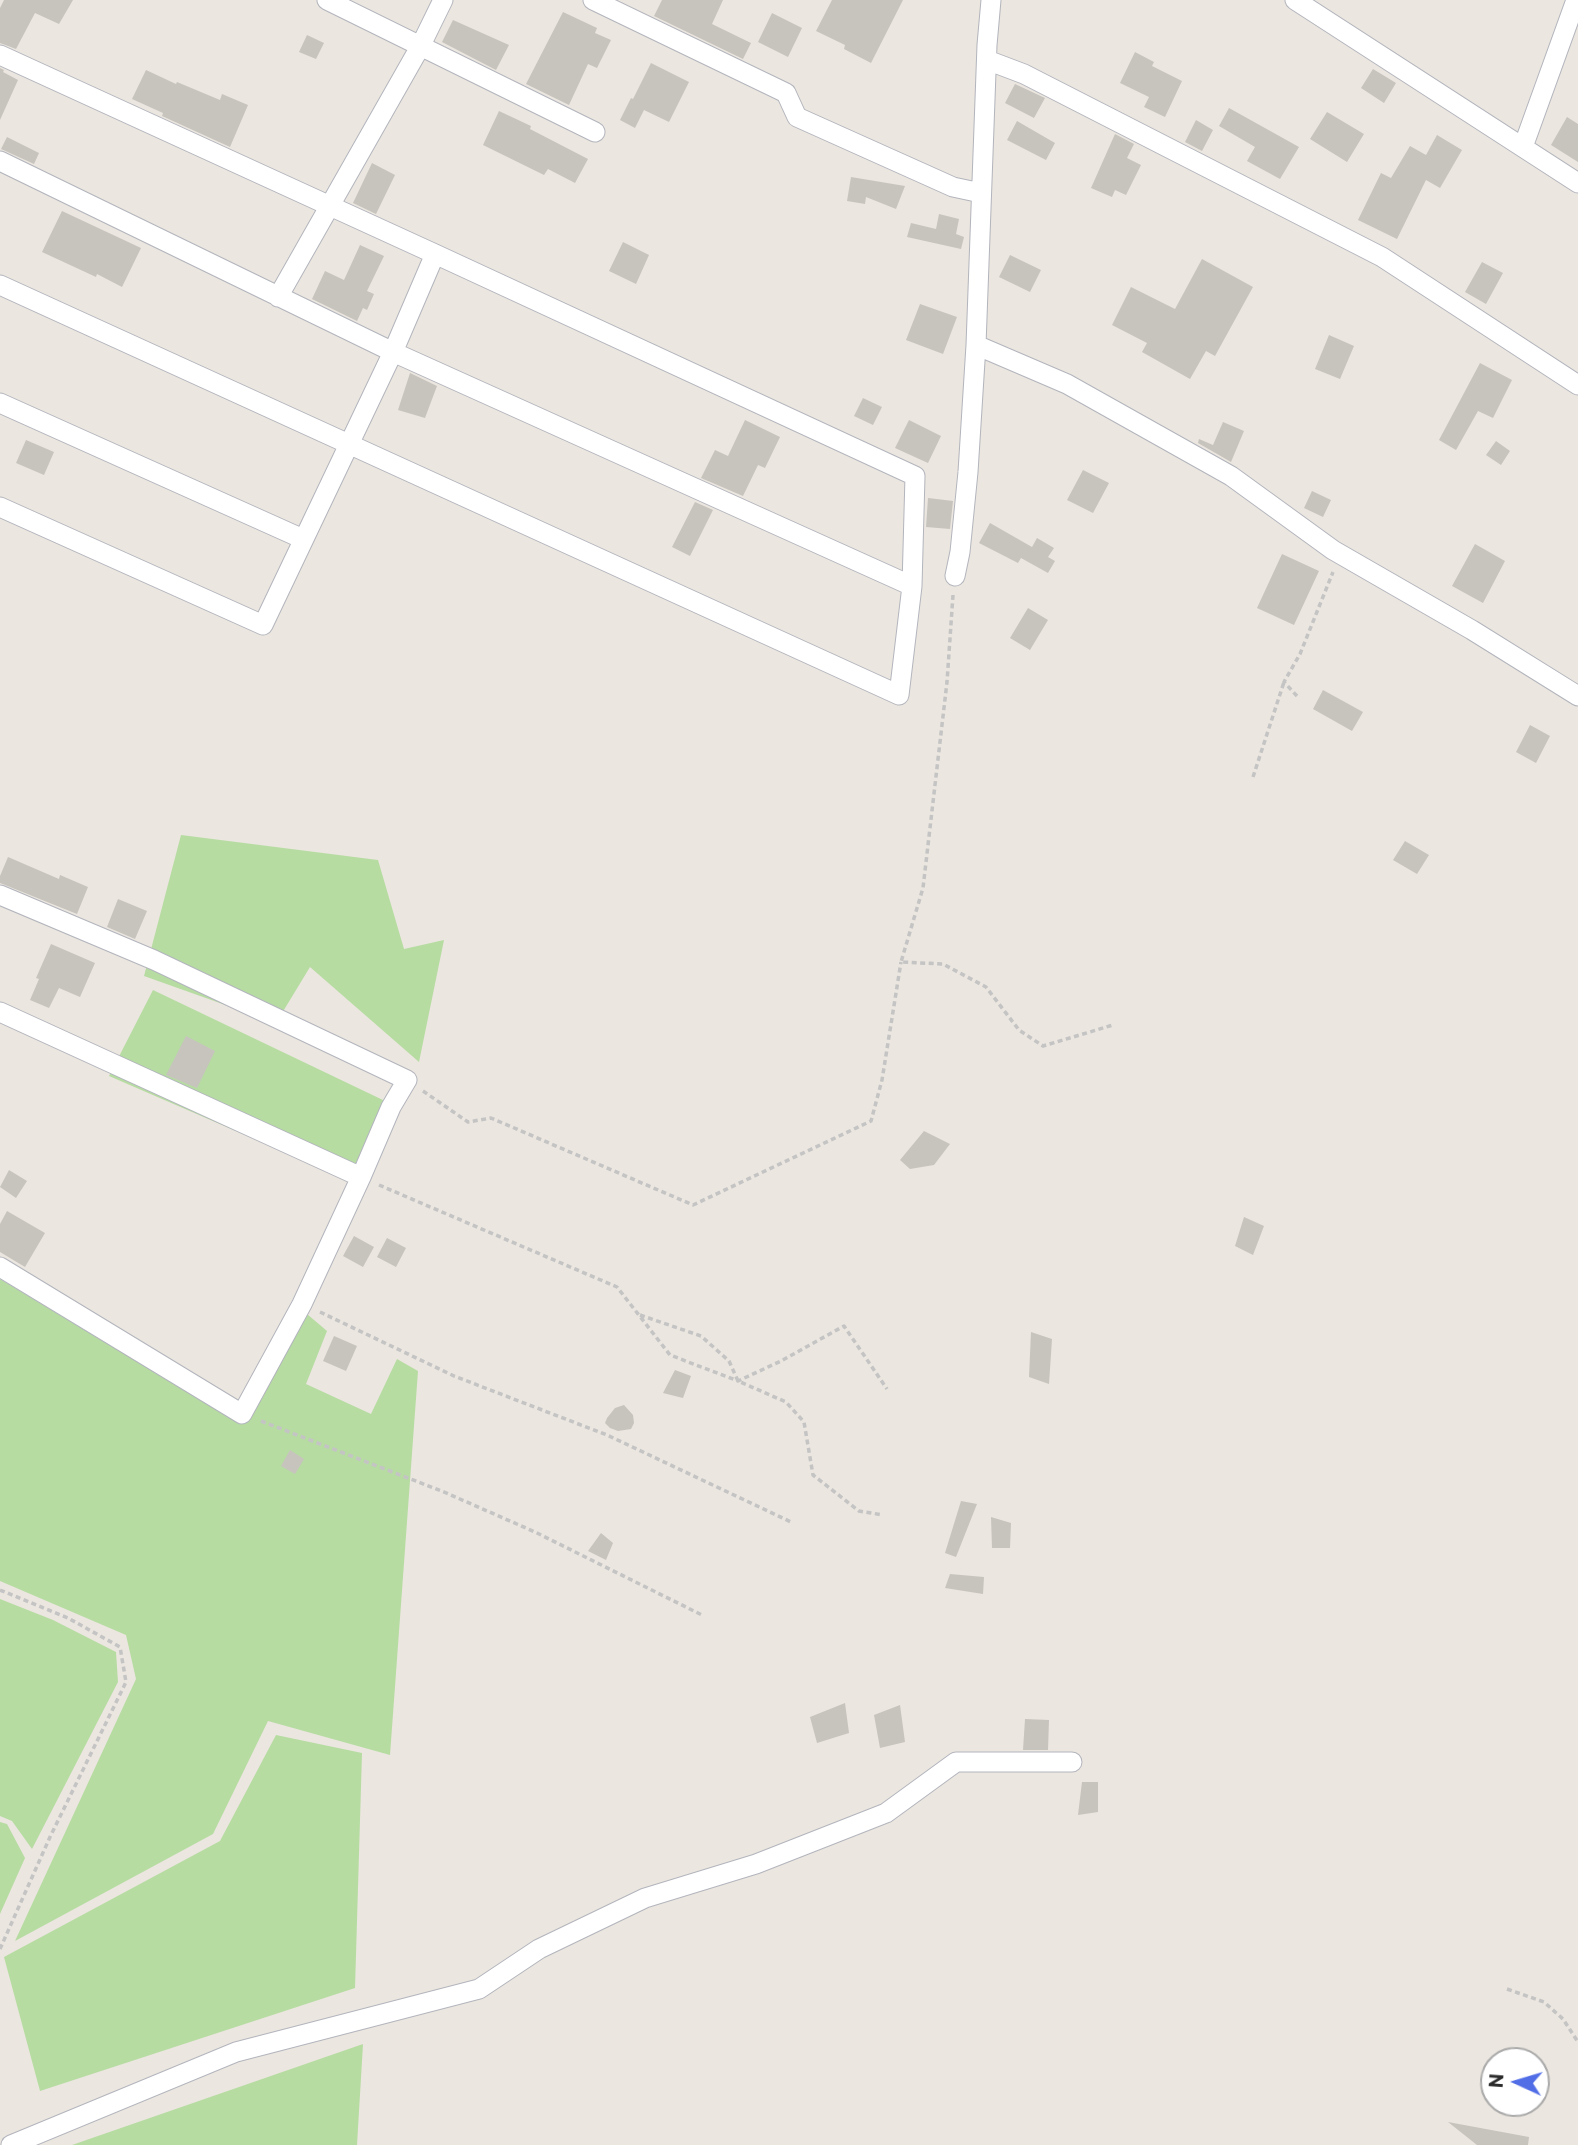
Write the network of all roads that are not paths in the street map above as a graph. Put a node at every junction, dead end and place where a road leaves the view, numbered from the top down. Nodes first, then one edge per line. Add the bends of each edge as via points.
1 (327, 0) edge
2 (443, 0) edge
3 (593, 0) edge
4 (991, 0) edge
5 (1294, 0) edge
6 (1576, 0) edge
7 (420, 47) junction
8 (0, 55) edge
9 (987, 60) junction
10 (595, 132) dead end
11 (1523, 147) junction
12 (0, 161) edge
13 (1578, 183) edge
14 (981, 193) junction
15 (330, 207) junction
16 (435, 254) junction
17 (0, 285) edge
18 (278, 297) junction
19 (976, 345) junction
20 (393, 352) junction
21 (1578, 385) edge
22 (0, 403) edge
23 (350, 444) junction
24 (0, 507) edge
25 (303, 539) junction
26 (955, 576) road end
27 (912, 586) junction
28 (1578, 696) edge
29 (0, 895) edge
30 (0, 1012) edge
31 (361, 1177) junction
32 (0, 1267) edge
33 (1072, 1762) dead end
34 (11, 2145) edge

1 - 7 street
2 - 7 street
3 - 14 street via 786,93 797,117 953,187
4 - 9 street
5 - 11 street
6 - 11 street
7 - 10 street
7 - 15 street
8 - 15 street
9 - 14 street
9 - 21 street via 1024,74 1382,257
11 - 13 street
12 - 18 street
14 - 19 street
15 - 16 street
15 - 18 street
16 - 20 street
16 - 27 street via 915,476
17 - 23 street
18 - 20 street
19 - 26 street
19 - 28 street via 1067,384 1231,476 1333,550
20 - 23 street
20 - 27 street
22 - 25 street
23 - 25 street
23 - 27 street via 900,695
24 - 25 street via 263,625
29 - 31 street via 155,960 407,1080
30 - 31 street
31 - 32 street via 302,1304 242,1414
33 - 34 street via 956,1762 886,1813 756,1864 646,1898 539,1949 479,1989 236,2052

